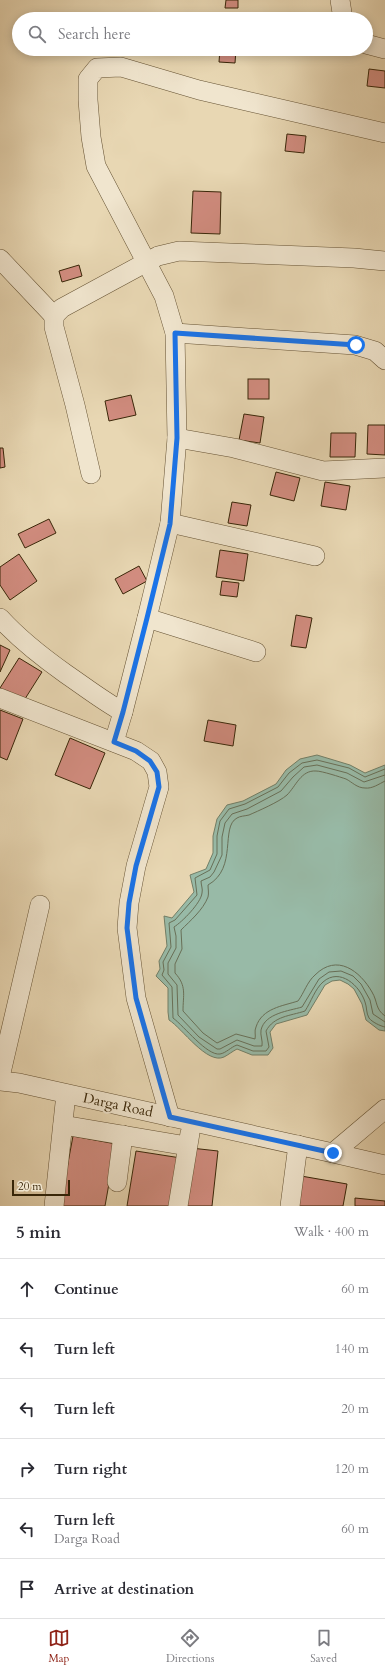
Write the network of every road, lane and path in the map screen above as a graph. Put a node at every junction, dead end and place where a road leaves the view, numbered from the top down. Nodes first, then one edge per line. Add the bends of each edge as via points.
1 (340, 0) edge
2 (342, 12) edge
3 (373, 46) edge
4 (385, 49) edge
5 (385, 133) edge
6 (0, 259) edge
7 (385, 261) edge
8 (146, 262) junction
9 (54, 316) junction
10 (175, 333) junction
11 (385, 360) edge
12 (177, 438) junction
13 (385, 468) edge
14 (91, 474) dead end
15 (170, 524) junction
16 (314, 556) dead end
17 (0, 618) edge
18 (147, 618) junction
19 (256, 652) dead end
20 (0, 698) edge
21 (123, 712) junction
22 (114, 742) junction
23 (40, 905) dead end
24 (0, 1077) edge
25 (0, 1081) edge
26 (66, 1094) junction
27 (385, 1109) edge
28 (170, 1117) junction
29 (191, 1121) junction
30 (63, 1125) junction
31 (123, 1135) junction
32 (298, 1145) junction
33 (187, 1146) junction
34 (333, 1153) junction
35 (385, 1165) edge
36 (117, 1182) dead end
37 (54, 1206) edge
38 (178, 1206) edge
39 (290, 1206) edge

1 - 2 street
3 - 4 street
5 - 8 street via 199,90 121,67 97,68 88,79 91,137 96,166
6 - 9 street
7 - 8 street via 179,252 158,256
8 - 9 street via 62,308
8 - 10 street via 164,296
9 - 14 street via 54,327
10 - 11 street via 356,345 375,351
10 - 12 street
12 - 13 street via 234,448 323,471
12 - 15 street
15 - 16 street
15 - 18 street
17 - 21 street via 31,648 105,702
18 - 19 street
18 - 21 street
20 - 22 street
21 - 22 street
22 - 28 street via 136,751 150,761 157,772 159,787 136,866 127,928 136,998
23 - 24 street
25 - 26 street, Darga Road
26 - 28 street, Darga Road
26 - 30 street
27 - 34 street
28 - 29 street, Darga Road
29 - 32 street, Darga Road
29 - 33 street
30 - 31 street
30 - 37 street
31 - 33 street
31 - 36 street
32 - 34 street, Darga Road
32 - 39 street
33 - 38 street
34 - 35 street, Darga Road

